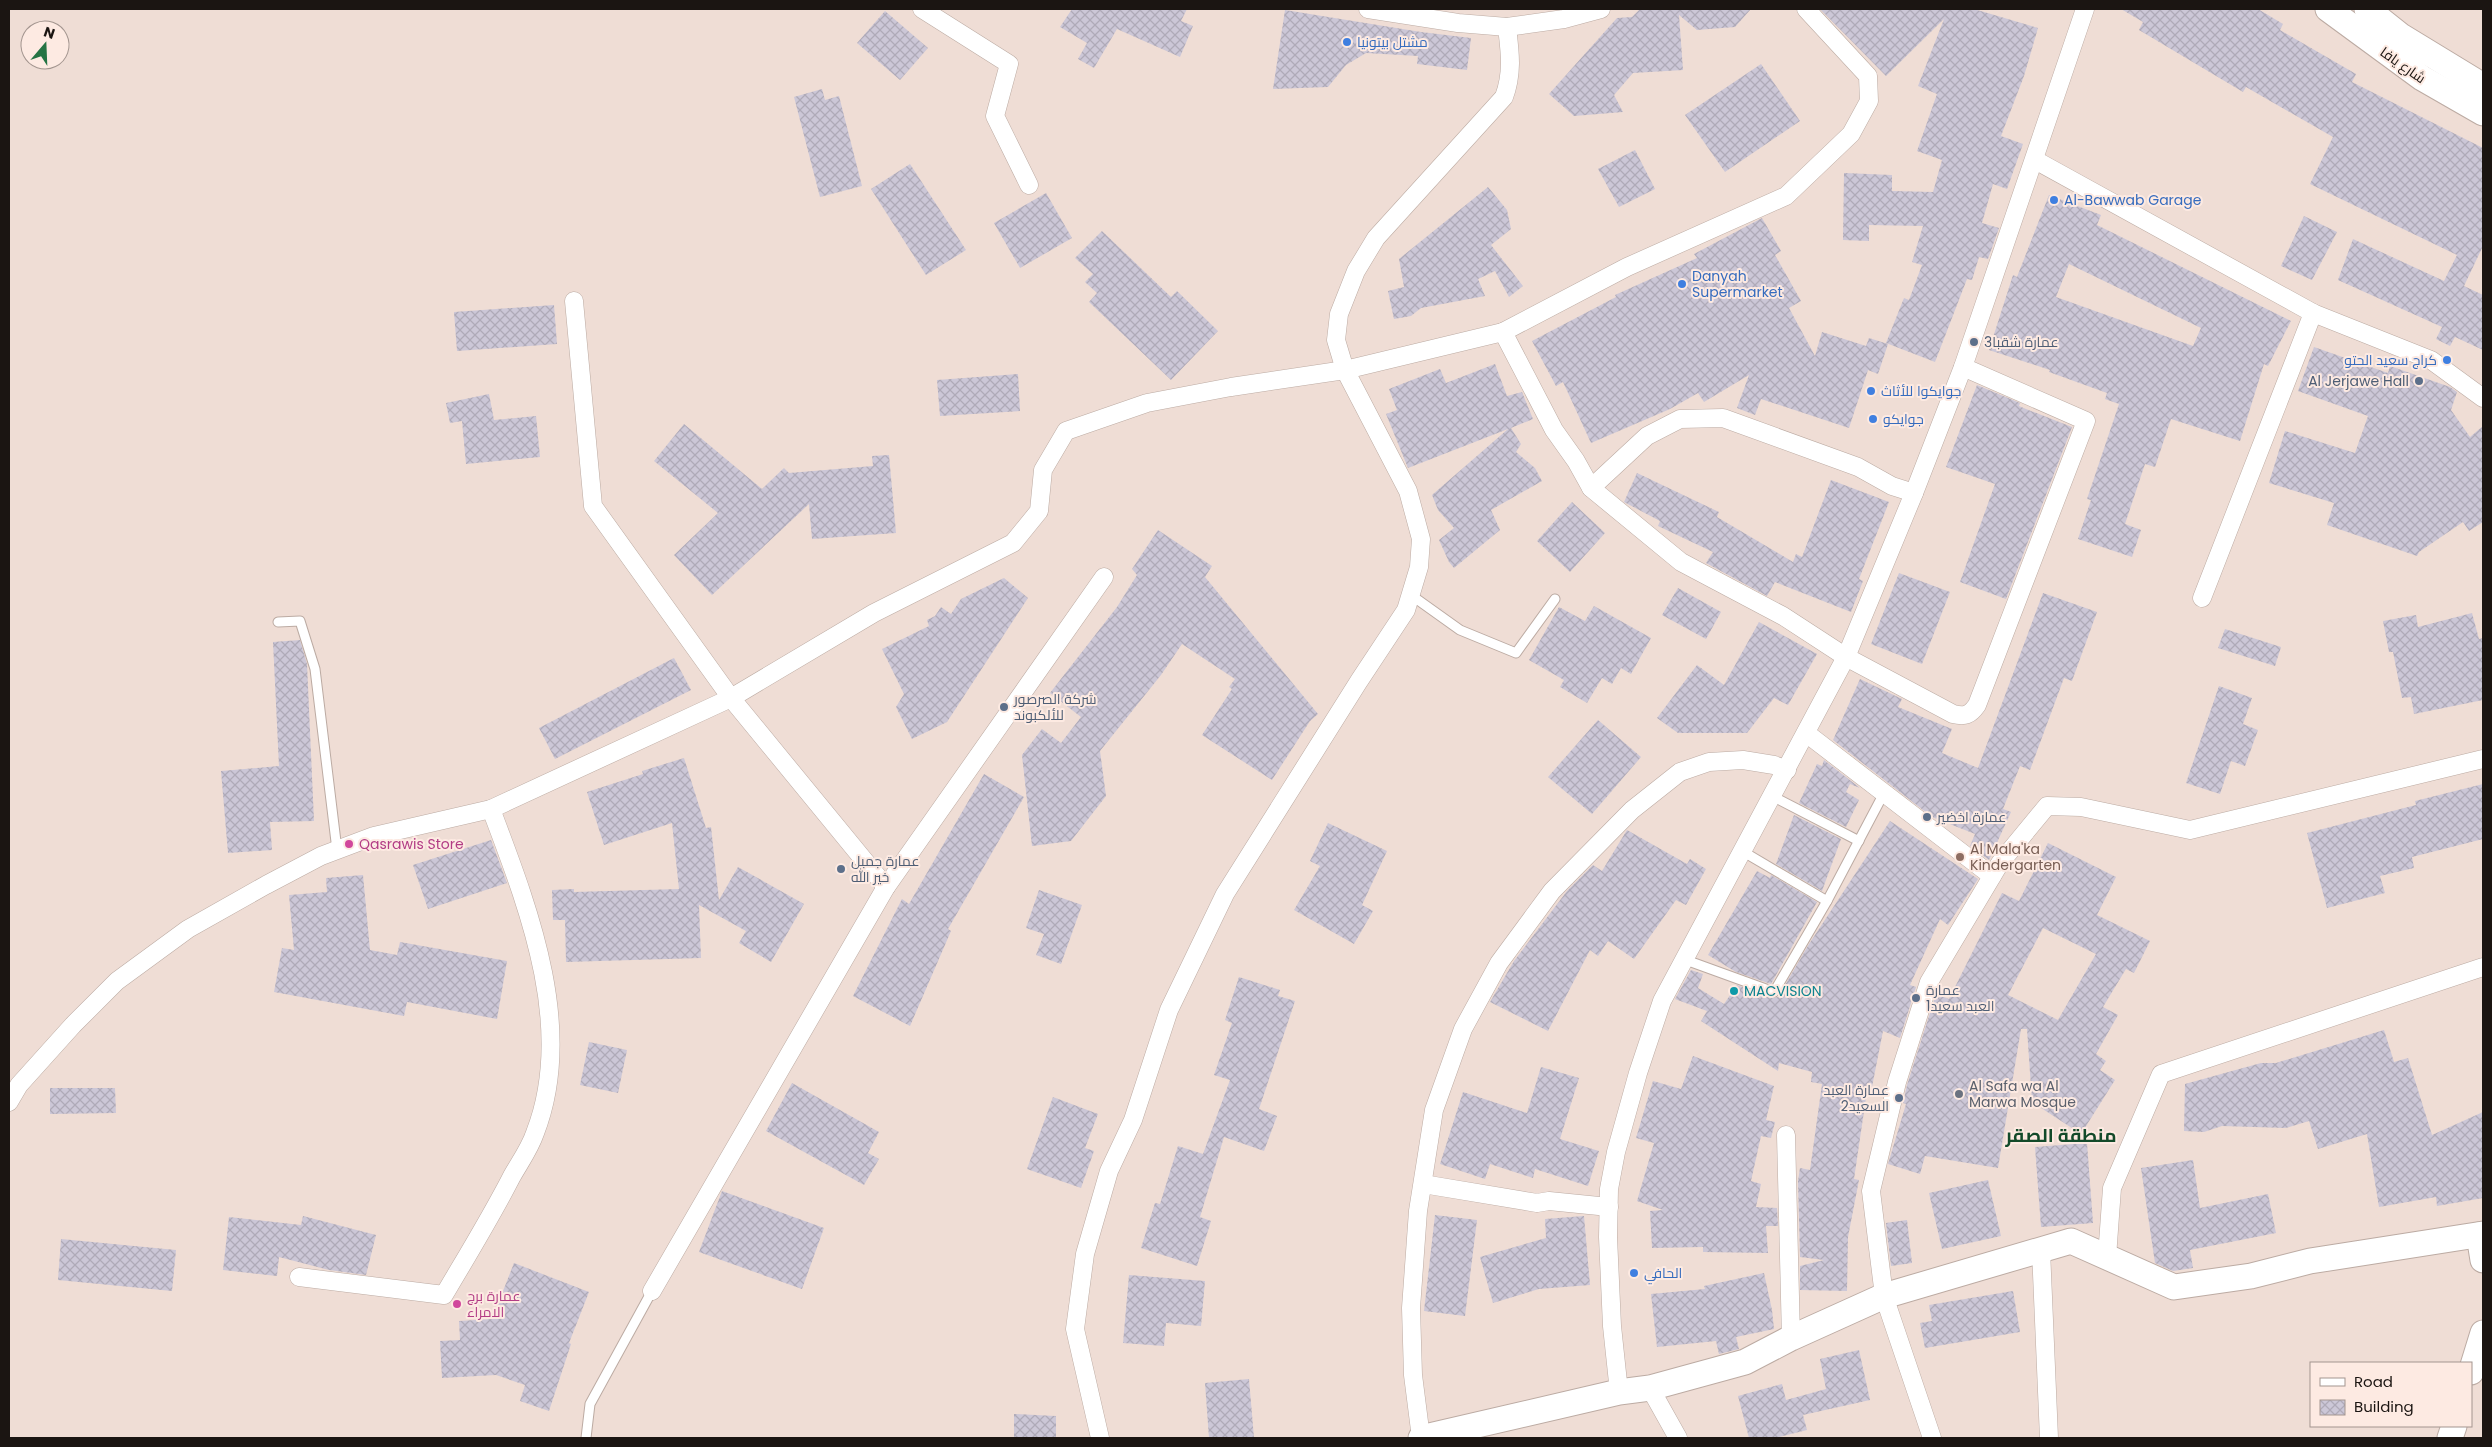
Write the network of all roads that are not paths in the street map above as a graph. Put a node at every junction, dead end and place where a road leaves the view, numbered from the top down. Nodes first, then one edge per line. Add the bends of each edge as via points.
1 (922, 9) edge
2 (1368, 9) edge
3 (1602, 9) edge
4 (1806, 9) edge
5 (2085, 9) edge
6 (2328, 9) edge
7 (2367, 9) edge
8 (1507, 27) junction
9 (2483, 86) edge
10 (2483, 113) edge
11 (2035, 160) junction
12 (1029, 185) dead end
13 (574, 300) dead end
14 (2313, 313) junction
15 (1504, 332) junction
16 (1963, 367) junction
17 (1345, 370) junction
18 (2483, 398) edge
19 (1591, 488) junction
20 (1914, 493) junction
21 (1104, 577) dead end
22 (1411, 595) junction
23 (2202, 598) dead end
24 (1555, 599) dead end
25 (278, 622) dead end
26 (1846, 657) junction
27 (731, 698) junction
28 (1806, 733) junction
29 (2483, 759) edge
30 (1787, 770) junction
31 (1884, 793) junction
32 (1772, 796) junction
33 (491, 809) junction
34 (1859, 840) junction
35 (337, 850) junction
36 (1742, 851) junction
37 (1992, 876) junction
38 (886, 887) junction
39 (1827, 901) junction
40 (1683, 959) junction
41 (2483, 967) edge
42 (9, 1102) edge
43 (1786, 1135) dead end
44 (1422, 1184) junction
45 (1609, 1207) junction
46 (2481, 1234) edge
47 (2041, 1250) junction
48 (2107, 1257) junction
49 (2483, 1260) edge
50 (299, 1277) dead end
51 (652, 1291) joint
52 (1884, 1296) junction
53 (2483, 1332) edge
54 (1791, 1338) junction
55 (2472, 1369) edge
56 (1650, 1388) junction
57 (1619, 1392) junction
58 (1434, 1437) edge
59 (586, 1438) edge
60 (1100, 1438) edge
61 (1678, 1438) edge
62 (1932, 1438) edge
63 (2049, 1438) edge

1 - 12 street via 1009,64 995,116
2 - 8 street
3 - 8 street via 1564,19
4 - 15 street via 1868,76 1869,100 1851,134 1786,196 1627,267
5 - 11 street
6 - 10 street, شارع يافا via 2422,78
7 - 9 street, شارع يافا via 2401,36
8 - 17 street via 1510,73 1504,97 1376,238 1356,271 1339,314 1336,340
11 - 14 street
11 - 16 street
13 - 27 street via 592,506
14 - 18 street via 2431,360
14 - 23 street
15 - 17 street
15 - 19 street via 1554,430
16 - 20 street
16 - 26 street via 2086,421 1978,705 1971,714 1953,714
17 - 22 street via 1408,491 1420,539 1419,568
17 - 27 street via 1147,403 1066,431 1043,470 1039,511 1013,543 874,613
19 - 20 street via 1647,436 1680,419 1724,418 1858,467 1892,486
19 - 26 street via 1681,562 1783,616
20 - 26 street
21 - 38 street
22 - 24 lane via 1460,630 1516,653
22 - 60 street via 1406,610 1225,894 1169,1010 1133,1120 1110,1171 1085,1254 1075,1329
25 - 35 lane via 300,621 315,669
26 - 28 street
27 - 33 street
27 - 38 street
28 - 30 street
28 - 31 street
29 - 37 street via 2190,830 2081,807 2047,806
30 - 32 street
30 - 44 street via 1743,760 1709,762 1680,772 1632,810 1552,891 1499,963 1463,1029 1434,1110
31 - 34 lane
31 - 37 street
32 - 34 lane
32 - 36 street
33 - 35 street via 374,836
33 - 50 street via 522,891 542,967 551,1028 547,1091 535,1133 492,1215 444,1295
34 - 39 lane
35 - 42 street via 188,929 117,982 73,1025 19,1086
36 - 39 lane
36 - 40 street
37 - 52 street via 1929,982 1897,1082 1871,1191
38 - 51 street
39 - 40 lane via 1774,992
40 - 45 street via 1662,1001 1638,1073 1616,1152
41 - 48 street via 2161,1074 2112,1188
43 - 54 street
44 - 45 street via 1537,1203 1549,1201
44 - 58 street via 1411,1308 1413,1375
45 - 57 street via 1612,1326
46 - 48 street via 2174,1287
46 - 49 street
47 - 48 street via 2071,1241
47 - 52 street
47 - 63 street
51 - 59 lane via 590,1404
52 - 54 street
52 - 62 street
53 - 55 street
54 - 56 street via 1745,1362
56 - 57 street
56 - 61 street
57 - 58 street

